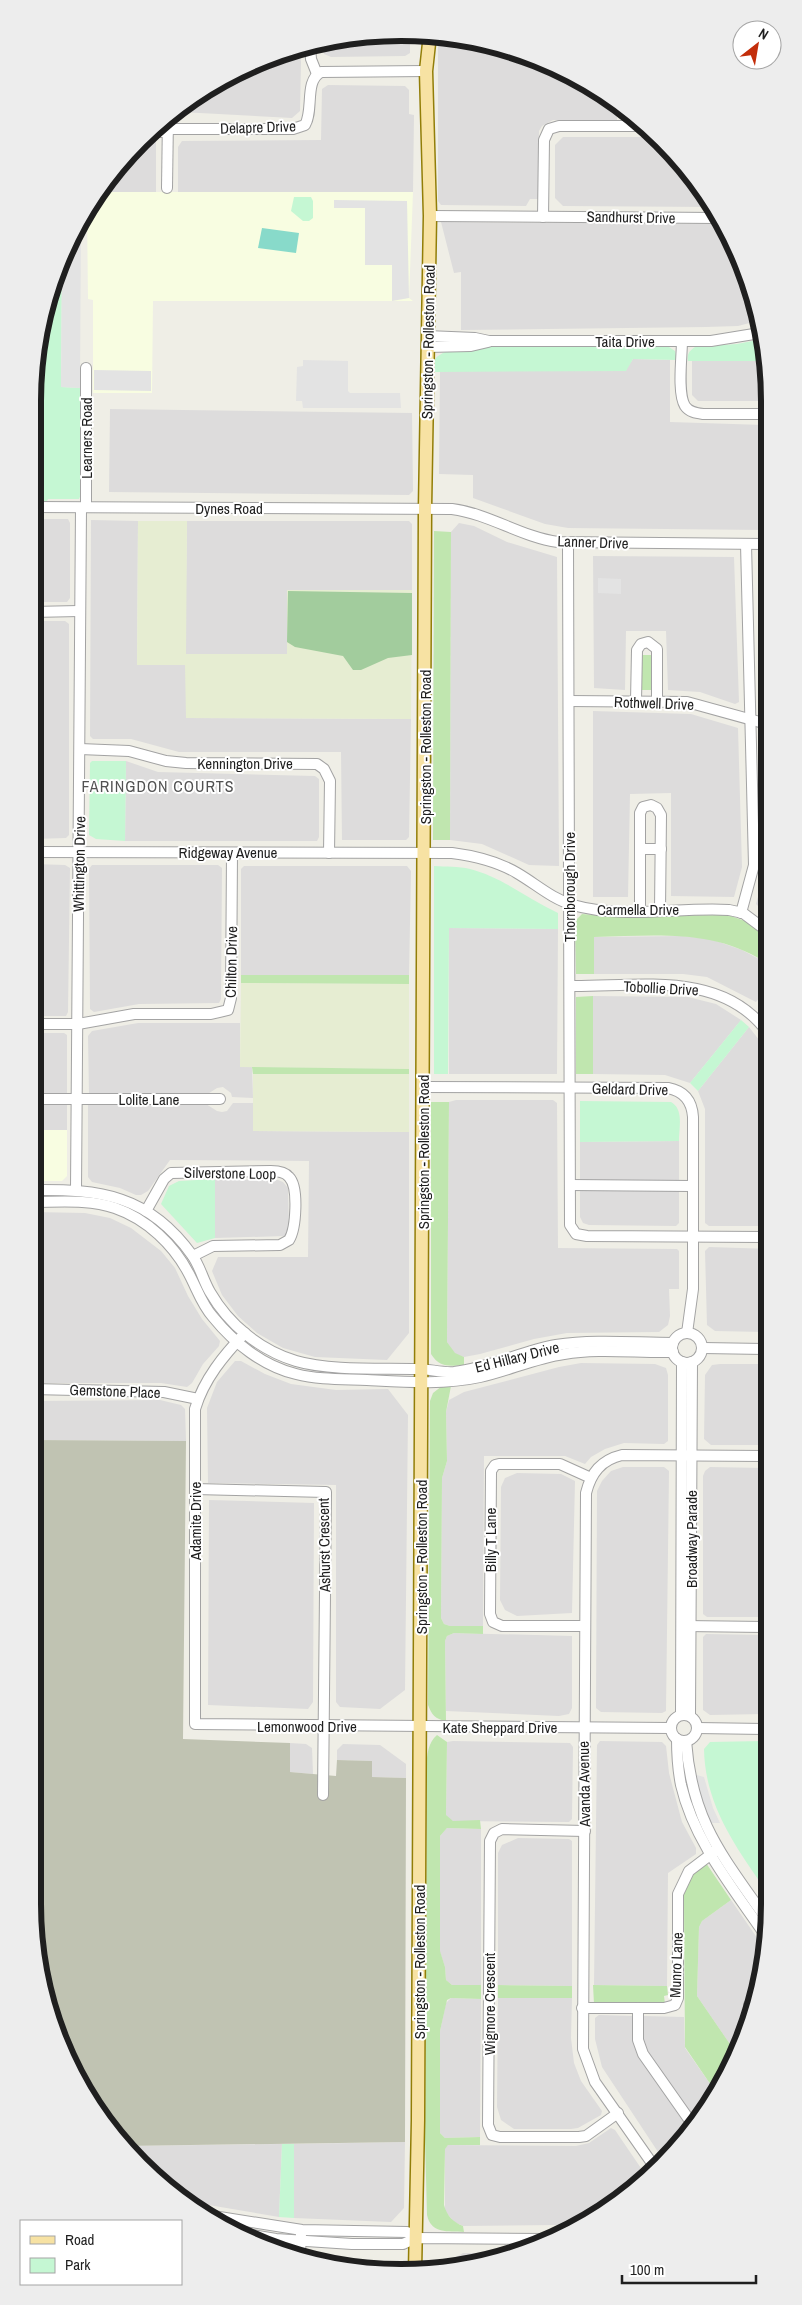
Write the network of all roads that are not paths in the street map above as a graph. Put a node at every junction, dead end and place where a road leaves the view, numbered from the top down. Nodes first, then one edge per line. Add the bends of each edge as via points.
1 (429, 42) edge
2 (311, 53) edge
3 (426, 72) junction
4 (316, 74) junction
5 (631, 125) edge
6 (165, 130) edge
7 (168, 130) junction
8 (167, 188) dead end
9 (430, 216) junction
10 (543, 217) junction
11 (711, 218) edge
12 (755, 334) edge
13 (682, 341) junction
14 (427, 342) junction
15 (86, 368) dead end
16 (761, 414) edge
17 (41, 507) edge
18 (84, 508) junction
19 (425, 509) junction
20 (568, 542) junction
21 (746, 544) junction
22 (761, 544) edge
23 (80, 611) junction
24 (41, 612) edge
25 (569, 701) junction
26 (636, 701) junction
27 (658, 702) junction
28 (750, 719) junction
29 (761, 722) edge
30 (80, 749) junction
31 (640, 849) junction
32 (661, 849) junction
33 (41, 852) edge
34 (79, 852) junction
35 (232, 852) junction
36 (329, 853) junction
37 (424, 853) junction
38 (570, 904) junction
39 (640, 910) junction
40 (660, 910) junction
41 (741, 912) junction
42 (761, 926) edge
43 (570, 986) junction
44 (761, 1022) edge
45 (41, 1024) edge
46 (78, 1024) junction
47 (423, 1087) junction
48 (570, 1088) junction
49 (41, 1099) edge
50 (220, 1099) dead end
51 (78, 1100) junction
52 (570, 1185) junction
53 (692, 1186) junction
54 (41, 1190) edge
55 (76, 1190) junction
56 (41, 1202) edge
57 (146, 1211) junction
58 (692, 1237) junction
59 (761, 1237) edge
60 (193, 1256) junction
61 (245, 1333) junction
62 (687, 1333) junction
63 (236, 1342) junction
64 (673, 1348) junction
65 (703, 1348) junction
66 (761, 1348) edge
67 (687, 1362) junction
68 (422, 1369) junction
69 (421, 1382) junction
70 (41, 1389) edge
71 (198, 1399) junction
72 (687, 1455) junction
73 (761, 1456) edge
74 (591, 1478) junction
75 (195, 1489) junction
76 (585, 1626) junction
77 (686, 1626) junction
78 (761, 1627) edge
79 (686, 1716) junction
80 (195, 1724) joint
81 (324, 1726) junction
82 (420, 1727) junction
83 (584, 1728) junction
84 (671, 1728) junction
85 (697, 1728) junction
86 (761, 1728) edge
87 (681, 1740) junction
88 (323, 1795) dead end
89 (585, 1832) junction
90 (715, 1852) junction
91 (761, 1912) edge
92 (760, 1925) edge
93 (582, 2008) junction
94 (638, 2008) junction
95 (618, 2114) junction
96 (688, 2118) dead end
97 (651, 2162) edge
98 (226, 2219) edge
99 (302, 2230) junction
100 (263, 2236) edge
101 (416, 2238) junction
102 (532, 2239) edge
103 (300, 2241) junction
104 (300, 2249) edge
105 (415, 2263) edge

1 - 3 main road, Springston - Rolleston Road
2 - 4 street
3 - 4 street via 332,70
3 - 9 main road, Springston - Rolleston Road
4 - 7 street, Delapre Drive via 311,89 310,117 304,125 293,129
5 - 10 street via 559,126 549,129 544,140
6 - 7 street
7 - 8 street
9 - 10 street, Sandhurst Drive
9 - 14 main road, Springston - Rolleston Road
10 - 11 street, Sandhurst Drive
12 - 13 street, Taita Drive via 731,339
13 - 14 street, Taita Drive via 489,341 475,338
13 - 16 street via 682,393 686,407 703,414
14 - 19 main road, Springston - Rolleston Road
15 - 18 street, Learners Road
17 - 18 street, Dynes Road
18 - 19 street, Dynes Road
18 - 23 street, Whittington Drive
19 - 20 street, Lanner Drive via 480,514 537,538
19 - 37 main road, Springston - Rolleston Road
20 - 21 street, Lanner Drive
20 - 25 street, Thornborough Drive
21 - 22 street, Lanner Drive
21 - 28 street
23 - 24 street
23 - 30 street, Whittington Drive
25 - 26 street, Rothwell Drive
25 - 38 street, Thornborough Drive
26 - 27 street, Rothwell Drive
26 - 27 street via 637,650 648,642 655,646 657,654
27 - 28 street, Rothwell Drive via 696,704
28 - 29 street, Rothwell Drive
28 - 41 street via 754,865
30 - 34 street, Whittington Drive
30 - 36 street, Kennington Drive via 128,751 166,762 317,764 327,772 330,781
31 - 32 street
31 - 32 street via 640,813 650,804 661,815
31 - 39 street
32 - 40 street
33 - 34 street, Ridgeway Avenue
34 - 35 street, Ridgeway Avenue
34 - 46 street, Whittington Drive
35 - 36 street, Ridgeway Avenue
35 - 46 street, Chilton Drive via 231,998 228,1010 211,1014 134,1014
36 - 37 street, Ridgeway Avenue
37 - 38 street, Carmella Drive via 465,855 497,863
37 - 47 main road, Springston - Rolleston Road
38 - 39 street, Carmella Drive via 602,911
38 - 43 street, Thornborough Drive
39 - 40 street, Carmella Drive
40 - 41 street, Carmella Drive via 721,909
41 - 42 street, Carmella Drive
43 - 44 street, Tobollie Drive via 702,989 728,998
43 - 48 street, Thornborough Drive
45 - 46 street
46 - 51 street, Whittington Drive
47 - 48 street, Geldard Drive
47 - 68 main road, Springston - Rolleston Road
48 - 52 street, Thornborough Drive
48 - 53 street, Geldard Drive via 668,1088 681,1092 692,1111
49 - 51 street, Lolite Lane
50 - 51 street, Lolite Lane
51 - 55 street, Whittington Drive
52 - 53 street
52 - 58 street, Thornborough Drive via 570,1225 580,1236
53 - 58 street, Geldard Drive
54 - 55 street, Ed Hillary Drive
55 - 57 street, Ed Hillary Drive via 102,1192
56 - 63 street, Ed Hillary Drive via 100,1204 127,1213 155,1231 182,1261 212,1317
57 - 60 street, Ed Hillary Drive via 172,1232
57 - 60 street, Silverstone Loop via 164,1179 172,1173 271,1171 289,1177 293,1185 295,1223 289,1240 280,1245 214,1246
58 - 59 street
58 - 62 street, Geldard Drive via 693,1289
60 - 61 street, Ed Hillary Drive via 221,1309
61 - 63 street, Adamite Drive
61 - 68 street, Ed Hillary Drive via 273,1352 297,1362 321,1366
62 - 64 street via 679,1336
62 - 65 street via 696,1336
63 - 69 street, Ed Hillary Drive via 266,1362 295,1374
63 - 71 street, Adamite Drive via 211,1373
64 - 67 street
64 - 68 street, Ed Hillary Drive via 572,1343 453,1372
64 - 69 street, Ed Hillary Drive via 566,1354 479,1377 453,1382
65 - 66 street
65 - 67 street via 700,1357
67 - 72 street, Broadway Parade
68 - 69 main road, Springston - Rolleston Road
69 - 82 main road, Springston - Rolleston Road
70 - 71 street, Gemstone Place via 164,1392
71 - 75 street, Adamite Drive via 195,1409
72 - 73 street
72 - 74 street via 614,1457 600,1465
72 - 77 street, Broadway Parade
74 - 76 street, Avanda Avenue via 585,1505
74 - 76 street, Billy T Lane via 560,1464 499,1464 491,1471 490,1614 493,1622 502,1626
75 - 80 street, Adamite Drive
75 - 81 street, Ashurst Crescent via 326,1492
76 - 83 street, Avanda Avenue
77 - 78 street
77 - 79 street, Broadway Parade
79 - 84 street via 674,1720
79 - 85 street via 696,1721
80 - 81 street, Lemonwood Drive
81 - 82 street, Lemonwood Drive
81 - 88 street
82 - 83 street, Kate Sheppard Drive
82 - 101 main road, Springston - Rolleston Road
83 - 84 street, Kate Sheppard Drive
83 - 89 street, Avanda Avenue
84 - 87 street
85 - 86 street
85 - 87 street via 695,1735
87 - 90 street via 694,1798
89 - 93 street, Avanda Avenue
89 - 95 street, Wigmore Crescent via 502,1829 494,1833 490,1841 488,2125 492,2135 500,2138 579,2137 586,2136
90 - 91 street
90 - 92 street
90 - 94 street, Munro Lane via 689,1871 678,1894 677,2002 664,2008
93 - 94 street, Munro Lane
93 - 95 street, Avanda Avenue via 584,2049 589,2070
94 - 96 street via 638,2040 643,2054
95 - 97 street, Avanda Avenue
98 - 99 street
99 - 101 street via 407,2232
99 - 103 street
100 - 103 street
101 - 102 street
101 - 103 street via 403,2244
101 - 105 main road, Springston - Rolleston Road
103 - 104 street

